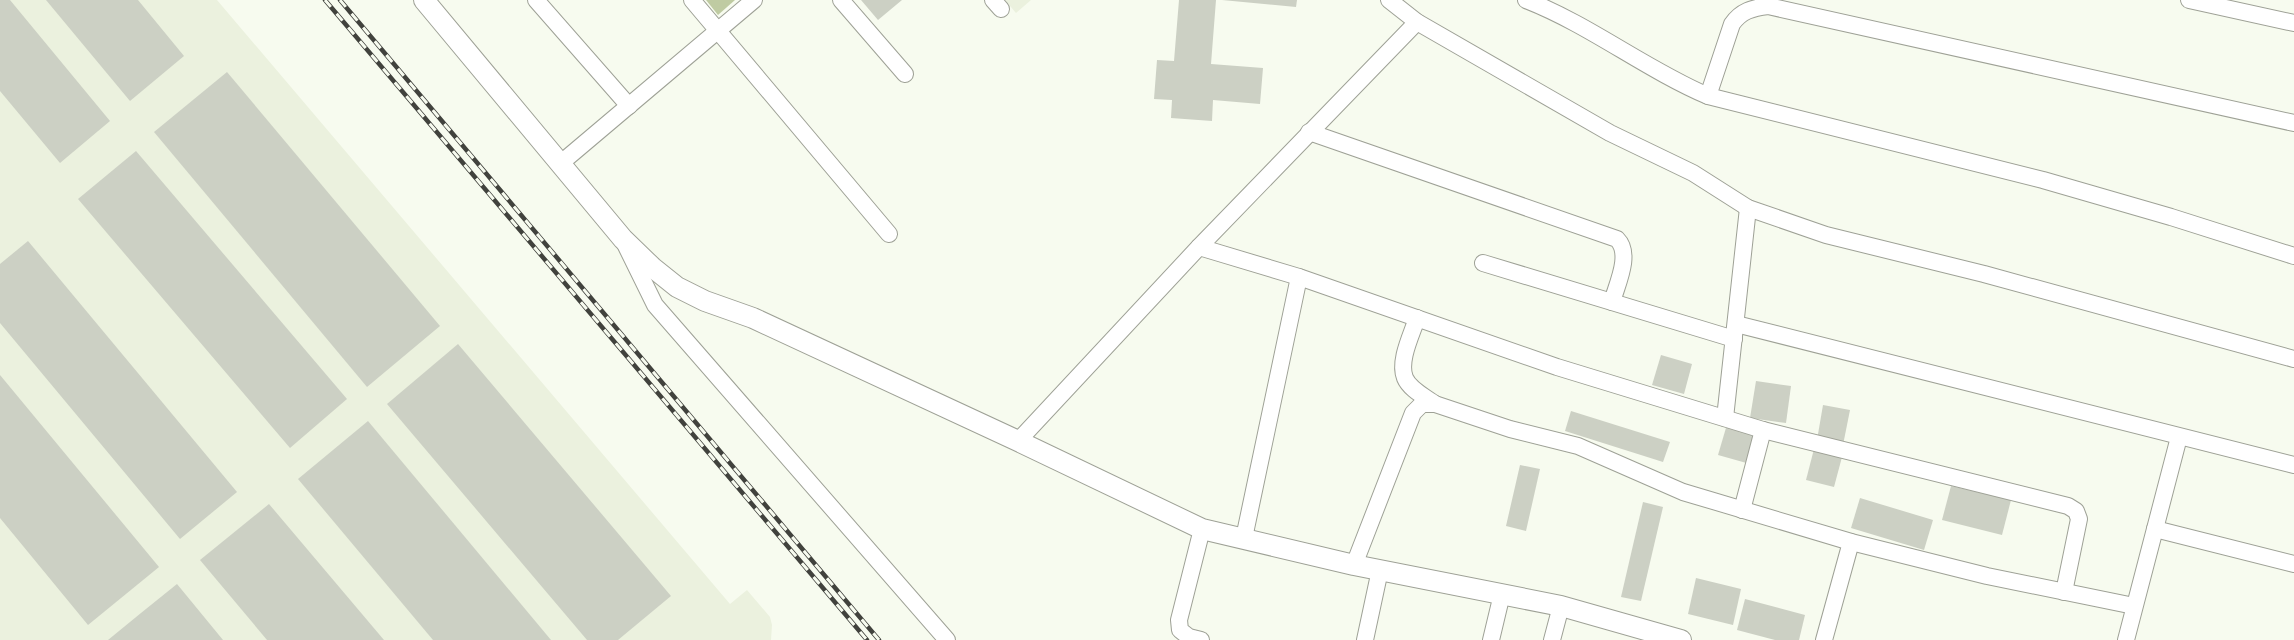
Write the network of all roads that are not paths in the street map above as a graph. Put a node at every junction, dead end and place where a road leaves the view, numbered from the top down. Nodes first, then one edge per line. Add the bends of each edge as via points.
1 (424, 0) edge
2 (536, 0) edge
3 (692, 0) edge
4 (754, 0) edge
5 (841, 0) edge
6 (1389, 0) edge
7 (2189, 0) edge
8 (1531, 1) edge
9 (1417, 22) junction
10 (2294, 23) edge
11 (718, 30) junction
12 (905, 74) dead end
13 (1708, 96) junction
14 (629, 106) junction
15 (2294, 123) edge
16 (1309, 132) junction
17 (561, 163) junction
18 (1748, 208) junction
19 (889, 234) dead end
20 (623, 239) junction
21 (1199, 247) junction
22 (2294, 256) edge
23 (1483, 262) dead end
24 (1299, 277) junction
25 (1612, 302) junction
26 (1417, 318) junction
27 (1735, 332) junction
28 (2294, 359) edge
29 (1436, 404) junction
30 (1725, 418) junction
31 (1763, 430) junction
32 (2179, 437) junction
33 (1018, 441) junction
34 (2294, 465) edge
35 (1742, 510) junction
36 (1202, 529) junction
37 (2155, 529) junction
38 (1244, 538) junction
39 (1851, 542) junction
40 (2294, 564) edge
41 (1354, 565) junction
42 (1380, 570) junction
43 (2064, 592) junction
44 (1502, 594) junction
45 (1561, 606) junction
46 (2134, 606) junction
47 (1678, 639) edge
48 (947, 640) edge
49 (1201, 640) edge
50 (1365, 640) edge
51 (1491, 640) edge
52 (1552, 640) edge
53 (1824, 640) edge
54 (2126, 640) edge

1 - 17 street
2 - 14 street
3 - 11 street
4 - 11 street
5 - 12 street
6 - 9 street
7 - 10 street
8 - 13 street via 1582,26 1675,82
9 - 16 street
9 - 18 street via 1610,133 1692,173
11 - 14 street
11 - 19 street
13 - 15 street via 1732,24 1739,15 1752,8 1768,6
13 - 22 street via 2043,180
14 - 17 street
16 - 21 street
16 - 25 street via 1617,239 1623,245 1624,254
17 - 20 street
18 - 27 street
18 - 28 street via 1826,235 1984,274
20 - 33 street via 652,268 677,287 705,301 753,318
20 - 48 street via 655,305
21 - 24 street
21 - 33 street
23 - 25 street
24 - 26 street
24 - 38 street
25 - 27 street
26 - 29 street via 1403,369 1406,379 1414,388
26 - 30 street via 1557,367
27 - 30 street
27 - 32 street
29 - 35 street via 1510,429 1578,446 1682,492
29 - 41 street via 1422,404 1413,413
30 - 31 street
31 - 35 street
31 - 43 street via 2068,506 2076,511 2079,519
32 - 34 street
32 - 37 street
33 - 36 street
35 - 39 street
36 - 38 street
36 - 49 street via 1179,620 1180,630
37 - 40 street
37 - 46 street
38 - 41 street
39 - 43 street
39 - 53 street
41 - 42 street
42 - 44 street
42 - 50 street
43 - 46 street
44 - 45 street
44 - 51 street
45 - 47 street
45 - 52 street
46 - 54 street

